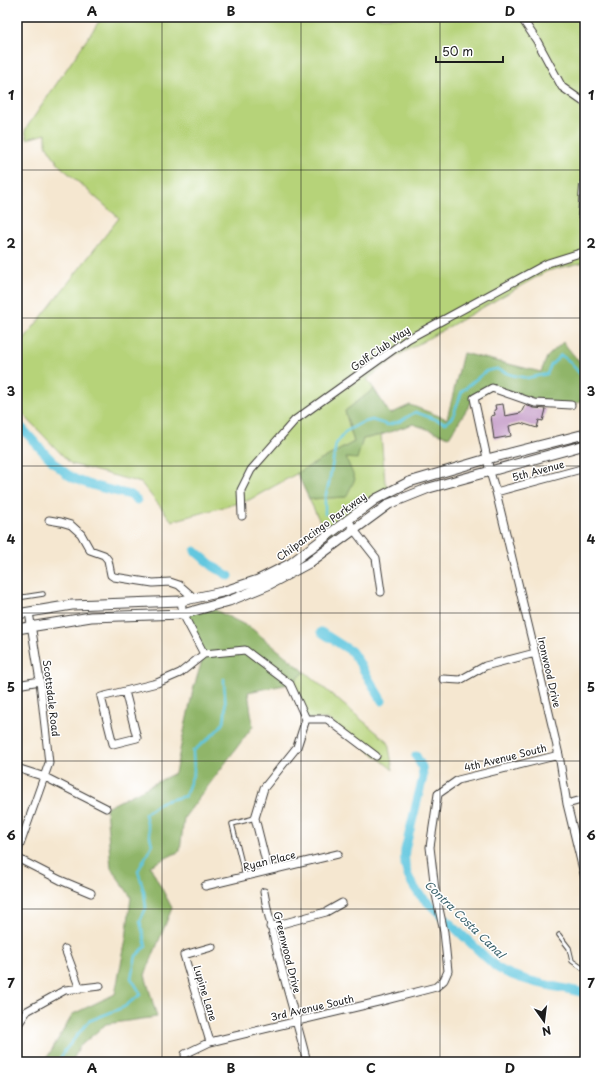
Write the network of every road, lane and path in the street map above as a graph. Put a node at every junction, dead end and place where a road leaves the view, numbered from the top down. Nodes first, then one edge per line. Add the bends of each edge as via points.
1 (521, 17) edge
2 (585, 104) edge
3 (585, 181) edge
4 (585, 215) edge
5 (585, 254) edge
6 (571, 405) dead end
7 (585, 434) edge
8 (585, 445) edge
9 (487, 459) junction
10 (585, 468) edge
11 (490, 472) junction
12 (496, 492) junction
13 (242, 516) dead end
14 (348, 519) junction
15 (49, 520) dead end
16 (354, 530) junction
17 (381, 592) dead end
18 (43, 594) dead end
19 (17, 598) edge
20 (194, 598) junction
21 (181, 600) junction
22 (29, 612) junction
23 (17, 614) edge
24 (183, 614) junction
25 (31, 626) junction
26 (17, 629) edge
27 (204, 654) junction
28 (536, 654) junction
29 (443, 679) dead end
30 (40, 681) junction
31 (17, 685) edge
32 (125, 691) junction
33 (306, 719) junction
34 (558, 755) junction
35 (376, 756) dead end
36 (17, 768) edge
37 (44, 777) junction
38 (585, 799) edge
39 (567, 804) junction
40 (106, 808) dead end
41 (255, 818) junction
42 (17, 854) edge
43 (338, 854) dead end
44 (17, 858) edge
45 (268, 870) junction
46 (245, 876) junction
47 (585, 878) edge
48 (206, 886) dead end
49 (264, 892) dead end
50 (91, 893) dead end
51 (342, 903) dead end
52 (270, 927) junction
53 (559, 935) dead end
54 (212, 947) dead end
55 (65, 949) dead end
56 (585, 970) edge
57 (444, 980) joint
58 (100, 986) dead end
59 (80, 989) junction
60 (297, 1021) junction
61 (17, 1026) edge
62 (210, 1042) junction
63 (186, 1062) edge
64 (307, 1062) edge

1 - 2 street via 562,87
3 - 4 lane via 582,184 580,215
5 - 13 street, Golf Club Way via 580,253 548,263 408,339 295,420 251,470 241,490
6 - 9 street, Ironwood Drive via 535,403 492,388 474,398
7 - 9 street, Chilpancingo Parkway
8 - 11 street, Chilpancingo Parkway
9 - 11 street, Ironwood Drive
9 - 14 street, Chilpancingo Parkway via 410,482 376,499
10 - 12 street, 5th Avenue
11 - 12 street, Ironwood Drive
11 - 16 street, Chilpancingo Parkway via 429,488 389,504
12 - 28 street, Ironwood Drive
14 - 16 street
14 - 20 street, Chilpancingo Parkway via 290,564 258,580
15 - 20 street via 71,526 81,534 90,550 104,555 108,560 111,575 114,577 153,583 170,582 179,585
16 - 17 street via 376,558
16 - 24 street, Chilpancingo Parkway via 309,563 268,584 229,601
18 - 19 lane
20 - 21 street, Chilpancingo Parkway
21 - 22 street, Chilpancingo Parkway via 80,604
21 - 24 street
22 - 23 street, Chilpancingo Parkway
22 - 25 street, Scottsdale Road
24 - 25 street, Chilpancingo Parkway via 91,616
24 - 27 street
25 - 26 street, Chilpancingo Parkway
25 - 30 street, Scottsdale Road
27 - 32 street via 180,673 157,683
27 - 33 street via 245,650 290,684
28 - 29 street via 485,666 460,680
28 - 34 street, Ironwood Drive
30 - 31 street
30 - 37 street, Scottsdale Road via 49,763
32 - 32 street via 101,697 113,744 137,738
33 - 35 street via 327,719
33 - 41 street via 296,747 264,788
34 - 39 street, Ironwood Drive
34 - 57 street, 4th Avenue South via 458,780 438,794 430,847 448,970
36 - 37 street
37 - 40 street
37 - 42 street, Scottsdale Road
38 - 39 street
39 - 47 street, Ironwood Drive
41 - 45 street
41 - 46 lane via 232,824
43 - 45 street, Ryan Place
44 - 50 street
45 - 46 street, Ryan Place
46 - 48 street, Ryan Place
49 - 52 street, Greenwood Drive
51 - 52 street via 326,912
52 - 60 street, Greenwood Drive
53 - 56 lane via 569,948 572,961
54 - 62 street, Lupine Lane via 184,955
55 - 59 street
57 - 60 street, 3rd Avenue South via 436,986 405,995
58 - 59 street
59 - 61 street via 65,990 27,1012
60 - 62 street, 3rd Avenue South
60 - 64 street, Greenwood Drive
62 - 63 street, 3rd Avenue South via 185,1054

